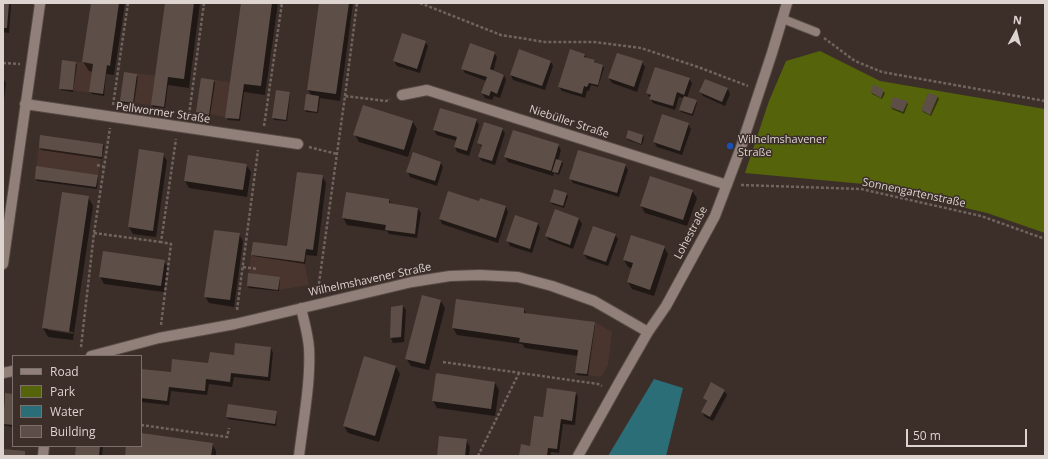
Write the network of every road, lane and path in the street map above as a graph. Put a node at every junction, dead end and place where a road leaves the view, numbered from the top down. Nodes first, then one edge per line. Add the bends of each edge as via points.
1 (39, 3) edge
2 (128, 3) edge
3 (204, 3) edge
4 (282, 3) edge
5 (357, 3) edge
6 (420, 3) edge
7 (787, 3) edge
8 (783, 19) junction
9 (816, 32) joint
10 (3, 63) edge
11 (30, 65) junction
12 (760, 91) junction
13 (402, 95) joint
14 (345, 96) junction
15 (1045, 101) edge
16 (25, 104) junction
17 (111, 117) junction
18 (182, 128) junction
19 (260, 139) junction
20 (298, 144) joint
21 (337, 154) junction
22 (97, 165) dead end
23 (105, 167) junction
24 (727, 185) junction
25 (94, 233) junction
26 (1045, 239) edge
27 (161, 242) junction
28 (3, 264) edge
29 (242, 267) junction
30 (258, 269) dead end
31 (301, 308) junction
32 (235, 324) junction
33 (648, 332) junction
34 (159, 338) junction
35 (81, 348) dead end
36 (94, 355) edge
37 (443, 362) dead end
38 (519, 373) junction
39 (613, 392) junction
40 (142, 425) edge
41 (229, 428) dead end
42 (299, 456) edge
43 (478, 456) edge
44 (578, 456) edge

1 - 11 street
2 - 17 path
3 - 18 path
4 - 19 path
5 - 14 path
6 - 12 path via 501,35 545,42 594,42 641,48
7 - 8 street, Lohestraße
8 - 9 lane
8 - 12 street, Lohestraße
9 - 15 path via 855,61 882,72
10 - 11 path
11 - 16 street
12 - 24 street, Lohestraße
13 - 14 path via 386,101
13 - 24 street, Niebüller Straße via 427,90
14 - 21 path
16 - 17 street, Pellwormer Straße
16 - 28 street
17 - 18 street, Pellwormer Straße
17 - 23 path
18 - 19 street, Pellwormer Straße
18 - 27 path
19 - 20 street, Pellwormer Straße
19 - 29 path
20 - 21 path
21 - 31 path via 319,283
22 - 23 path
23 - 25 path
24 - 26 path, Sonnengartenstraße via 861,189 981,216
24 - 33 street, Lohestraße via 715,216 666,306
25 - 27 path
25 - 35 path
27 - 34 path via 172,244
29 - 30 path
29 - 32 path
31 - 32 street, Wilhelmshavener Straße
31 - 33 street, Wilhelmshavener Straße via 412,282 480,274 518,277 552,286 594,301
31 - 42 street via 309,348
32 - 34 street, Wilhelmshavener Straße
33 - 39 street, Lohestraße
34 - 36 street, Wilhelmshavener Straße
37 - 38 path
38 - 39 path via 598,384
38 - 43 path
39 - 44 street, Lohestraße
40 - 41 path via 227,438

